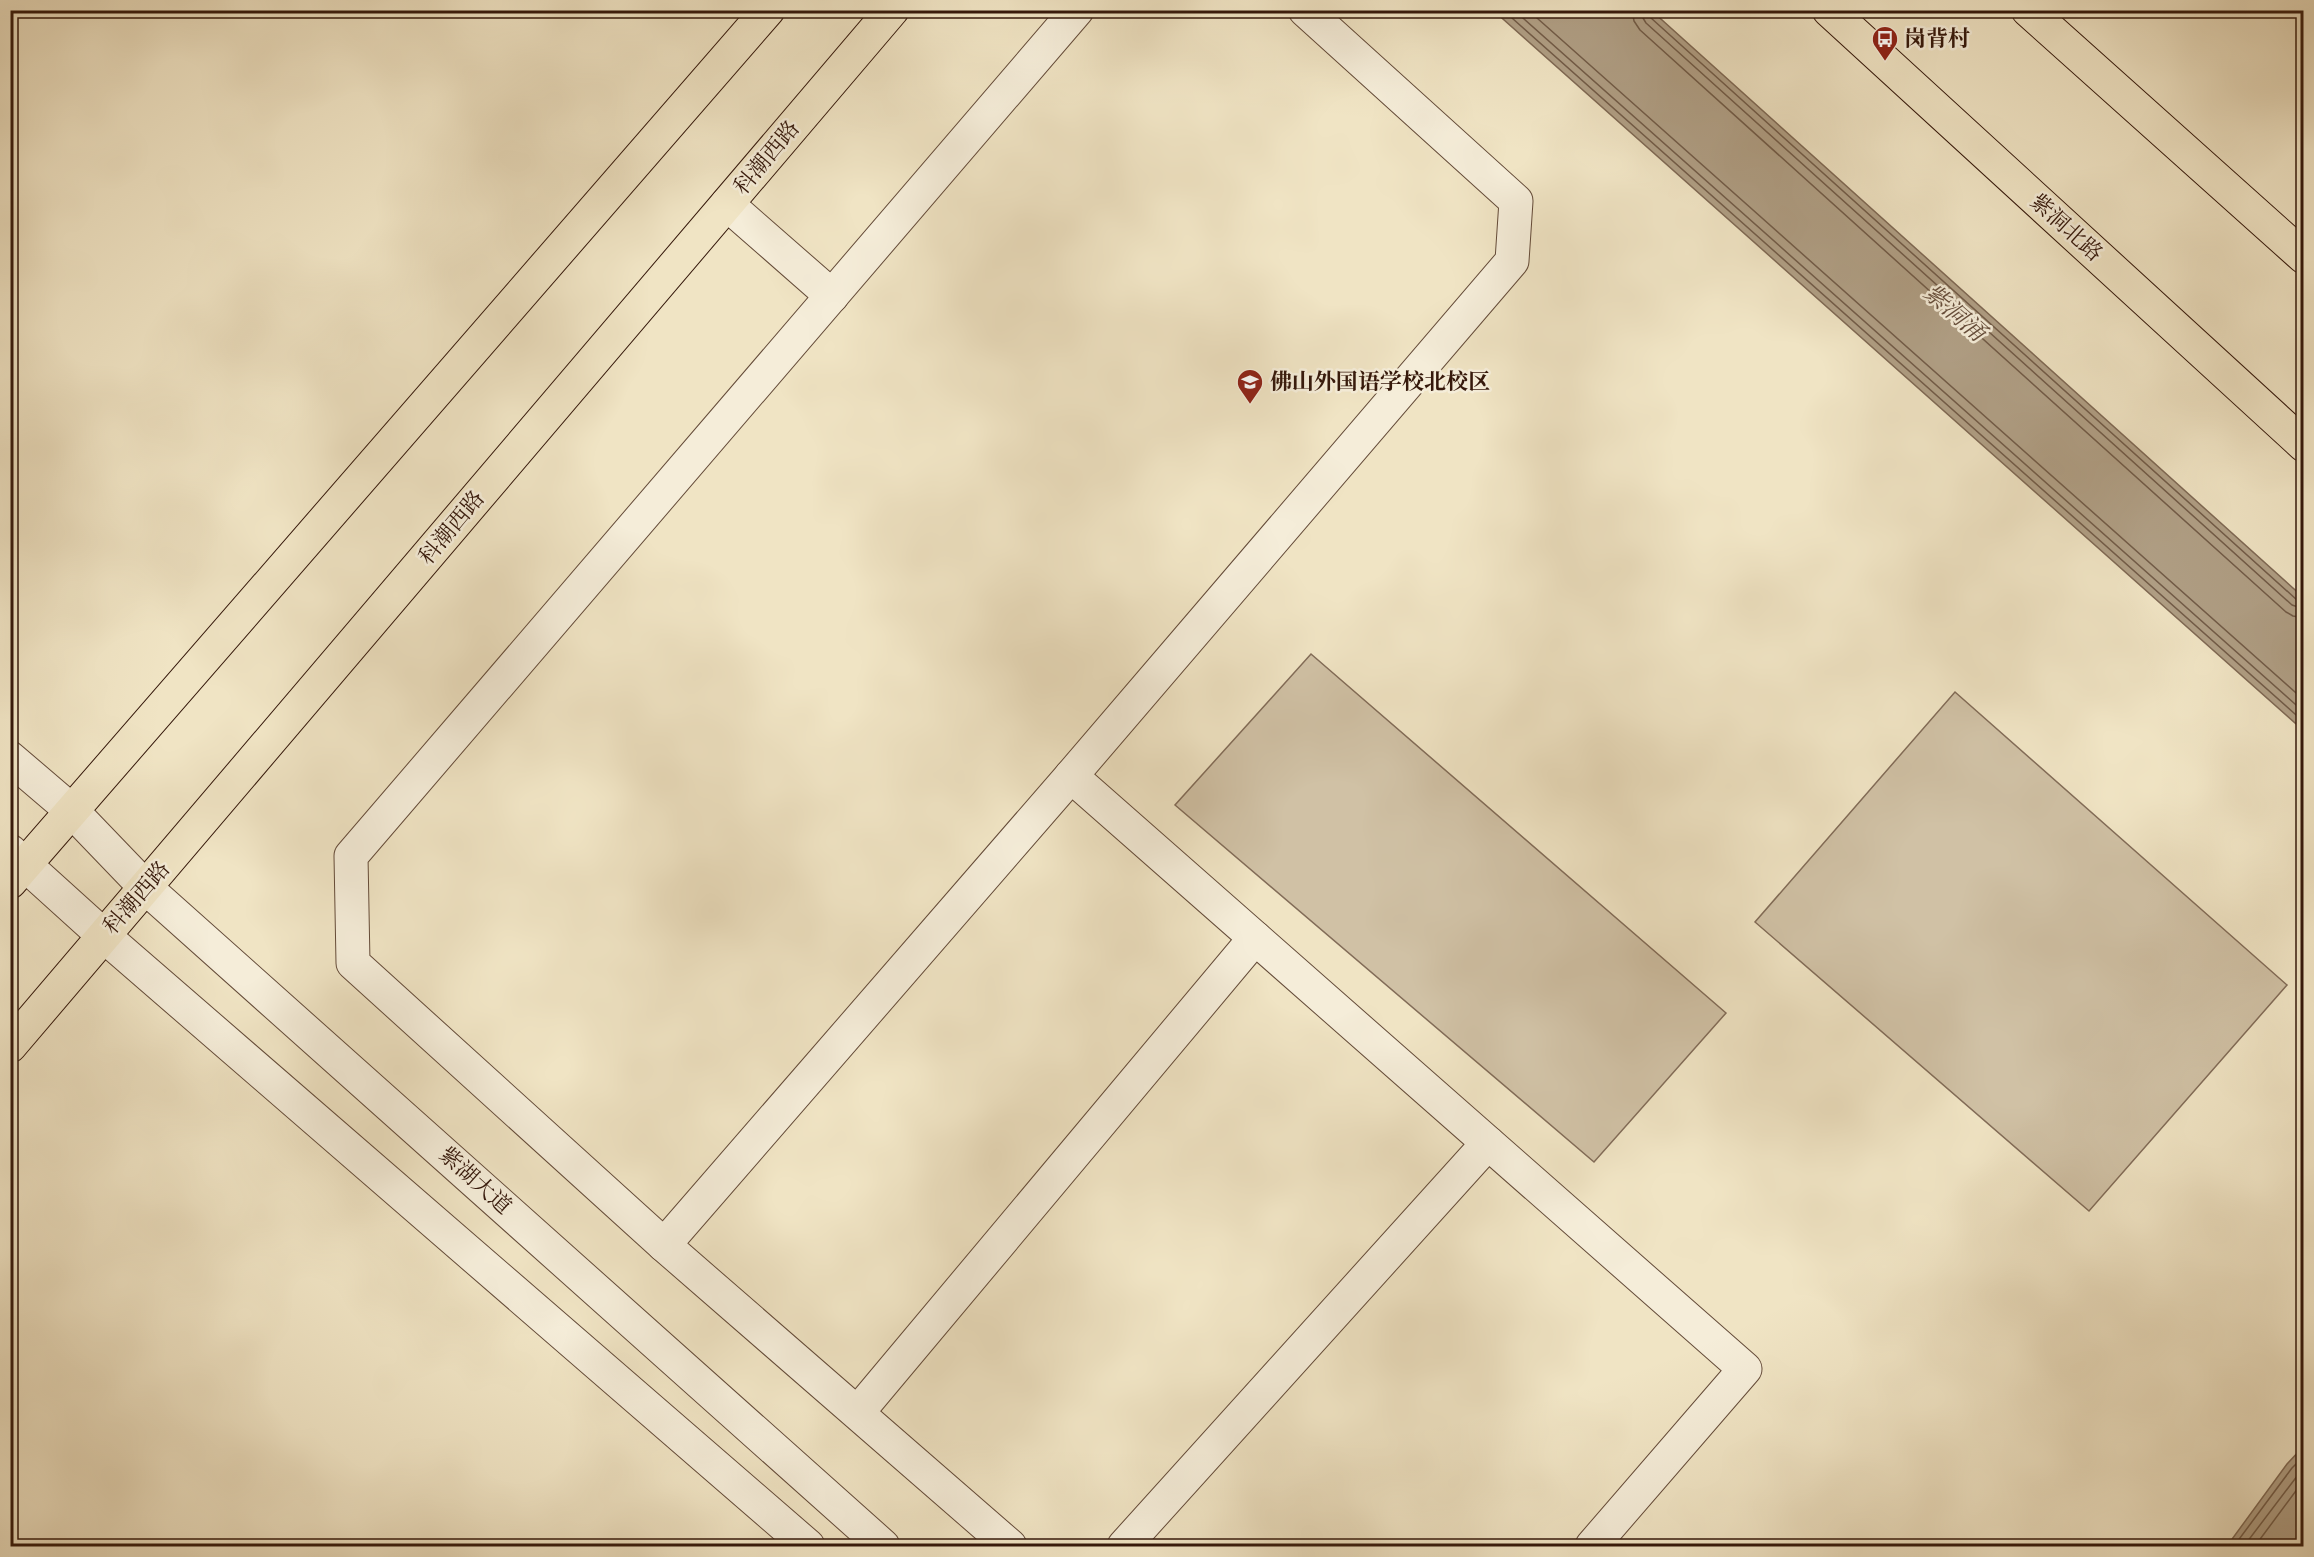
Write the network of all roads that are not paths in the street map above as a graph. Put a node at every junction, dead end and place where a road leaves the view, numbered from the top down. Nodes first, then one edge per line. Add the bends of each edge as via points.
1 (768, 10) edge
2 (892, 10) edge
3 (1077, 10) edge
4 (1305, 10) edge
5 (1829, 10) edge
6 (2028, 10) edge
7 (727, 204) junction
8 (2304, 257) edge
9 (832, 296) junction
10 (2304, 445) edge
11 (10, 758) edge
12 (1071, 776) junction
13 (72, 811) junction
14 (16, 866) edge
15 (147, 888) junction
16 (104, 936) junction
17 (1255, 938) junction
18 (10, 1046) edge
19 (1488, 1143) junction
20 (664, 1245) junction
21 (858, 1412) junction
22 (808, 1546) edge
23 (883, 1546) edge
24 (1010, 1546) edge
25 (1124, 1546) edge
26 (1592, 1546) edge

1 - 13 main road
2 - 7 main road, 科潮西路
3 - 9 street
4 - 12 street via 1516,201 1512,261
5 - 10 main road, 紫洞北路
6 - 8 main road
7 - 9 street
7 - 15 main road, 科潮西路
9 - 20 street via 351,856 353,963
11 - 13 street, 紫湖大道
12 - 17 street
12 - 20 street
13 - 14 main road
13 - 15 street, 紫湖大道
14 - 16 street
15 - 16 main road, 科潮西路
15 - 23 street, 紫湖大道
16 - 18 main road, 科潮西路
16 - 22 street
17 - 19 street
17 - 21 street
19 - 25 street
19 - 26 street via 1745,1369
20 - 21 street
21 - 24 street

